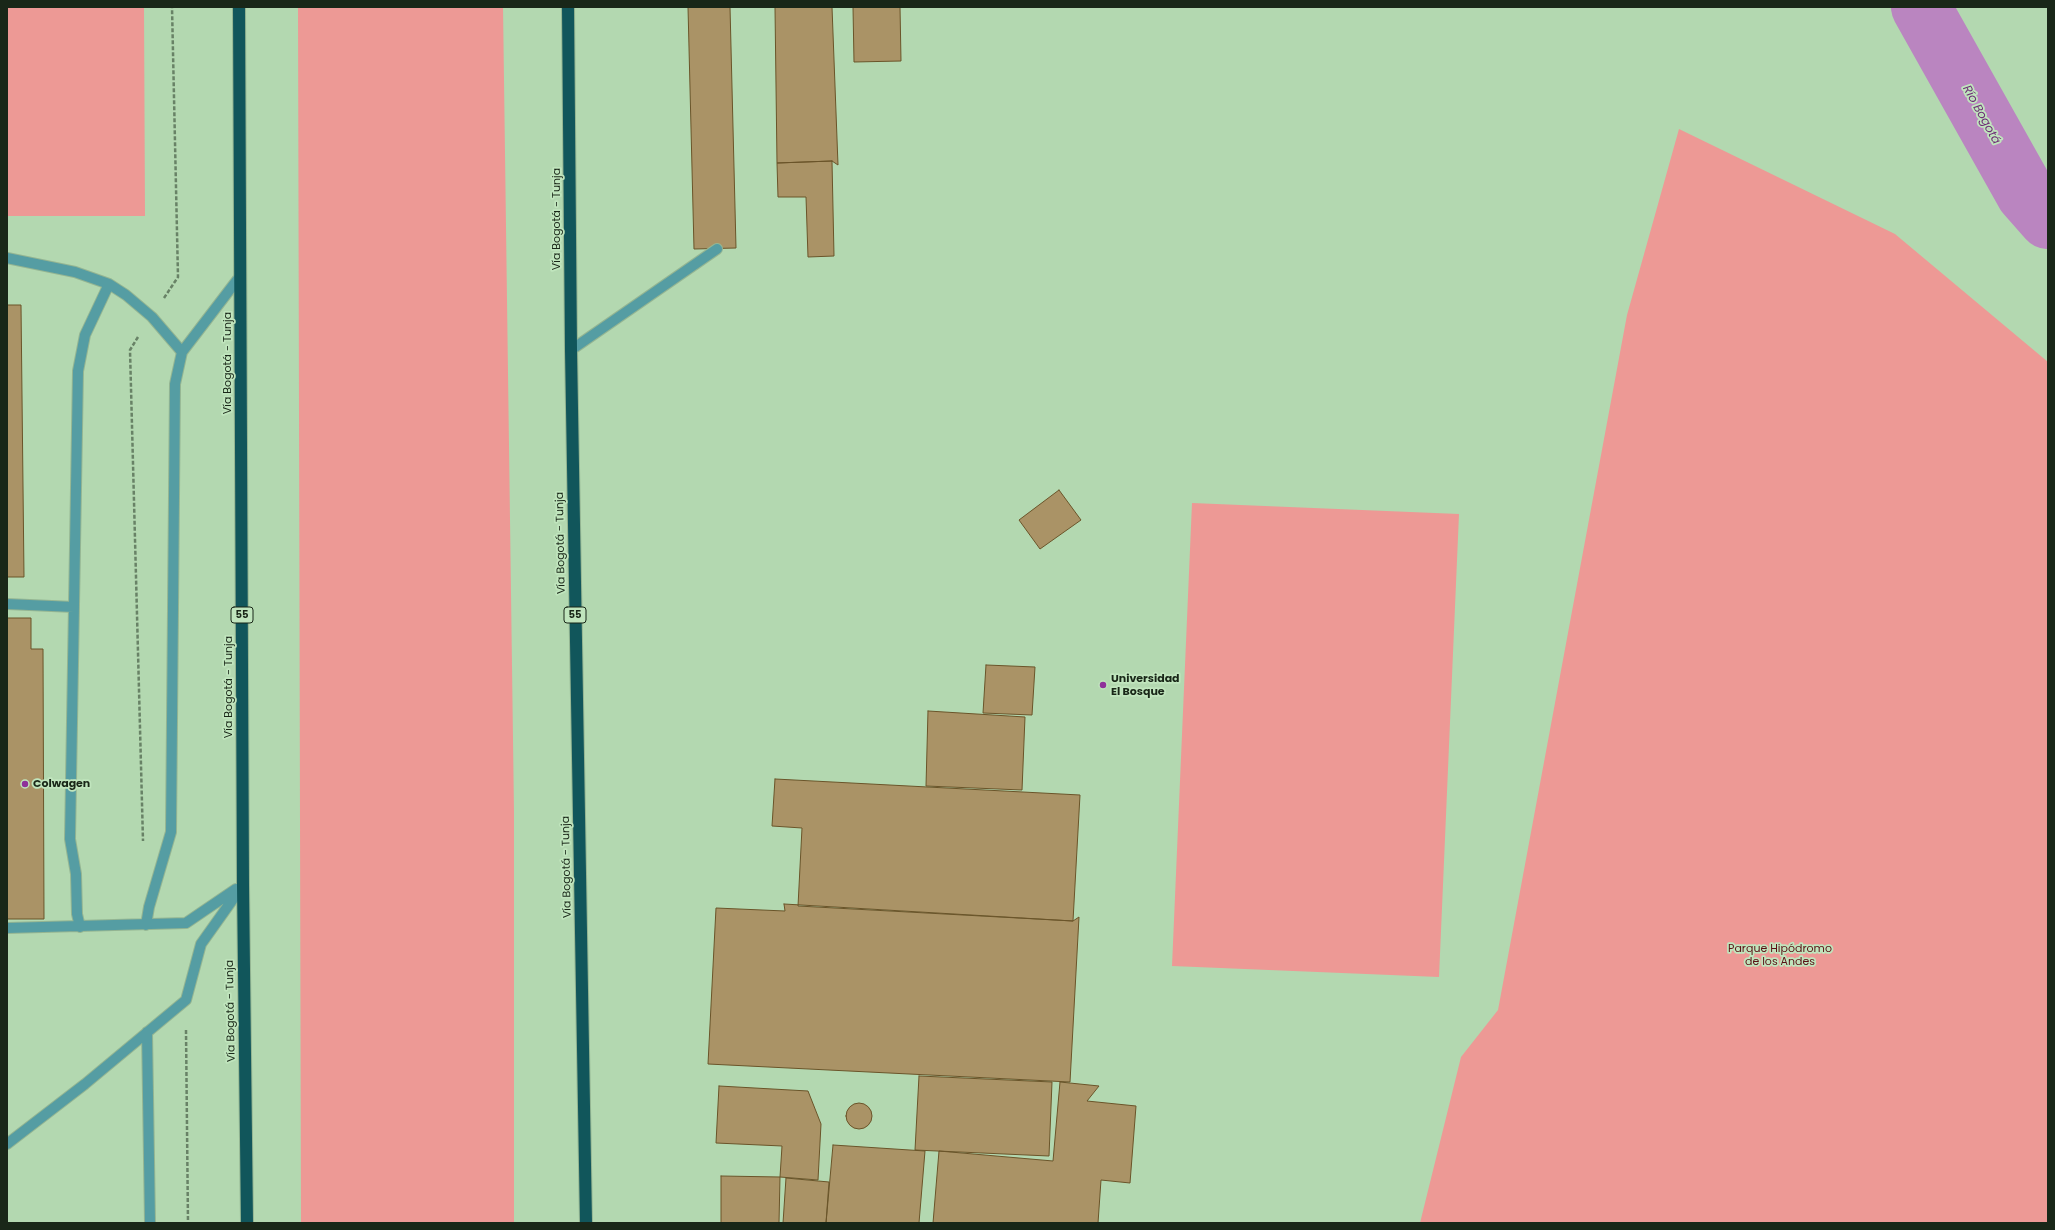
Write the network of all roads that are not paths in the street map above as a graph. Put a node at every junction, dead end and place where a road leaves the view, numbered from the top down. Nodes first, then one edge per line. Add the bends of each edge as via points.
1 (239, 7) edge
2 (568, 7) edge
3 (717, 249) dead end
4 (7, 258) edge
5 (241, 275) junction
6 (109, 284) junction
7 (571, 350) junction
8 (182, 352) junction
9 (7, 604) edge
10 (74, 607) junction
11 (243, 884) junction
12 (146, 925) junction
13 (80, 927) junction
14 (7, 928) edge
15 (147, 1032) junction
16 (7, 1144) edge
17 (150, 1223) edge
18 (247, 1223) edge
19 (586, 1223) edge

1 - 5 highway, Vía Bogotá - Tunja / 55
2 - 7 highway, Vía Bogotá - Tunja / 55
3 - 7 lane
4 - 6 lane via 75,272
5 - 8 lane
5 - 11 highway, Vía Bogotá - Tunja / 55
6 - 8 lane via 152,317
6 - 10 lane via 85,335 78,371
7 - 19 highway, Vía Bogotá - Tunja / 55
8 - 12 lane via 175,384 171,832
9 - 10 lane
10 - 13 lane via 70,839 76,874 77,914
11 - 12 lane via 186,923
11 - 15 lane via 201,944 186,1000
11 - 18 highway, Vía Bogotá - Tunja / 55
12 - 13 lane
13 - 14 lane
15 - 16 lane
15 - 17 lane

